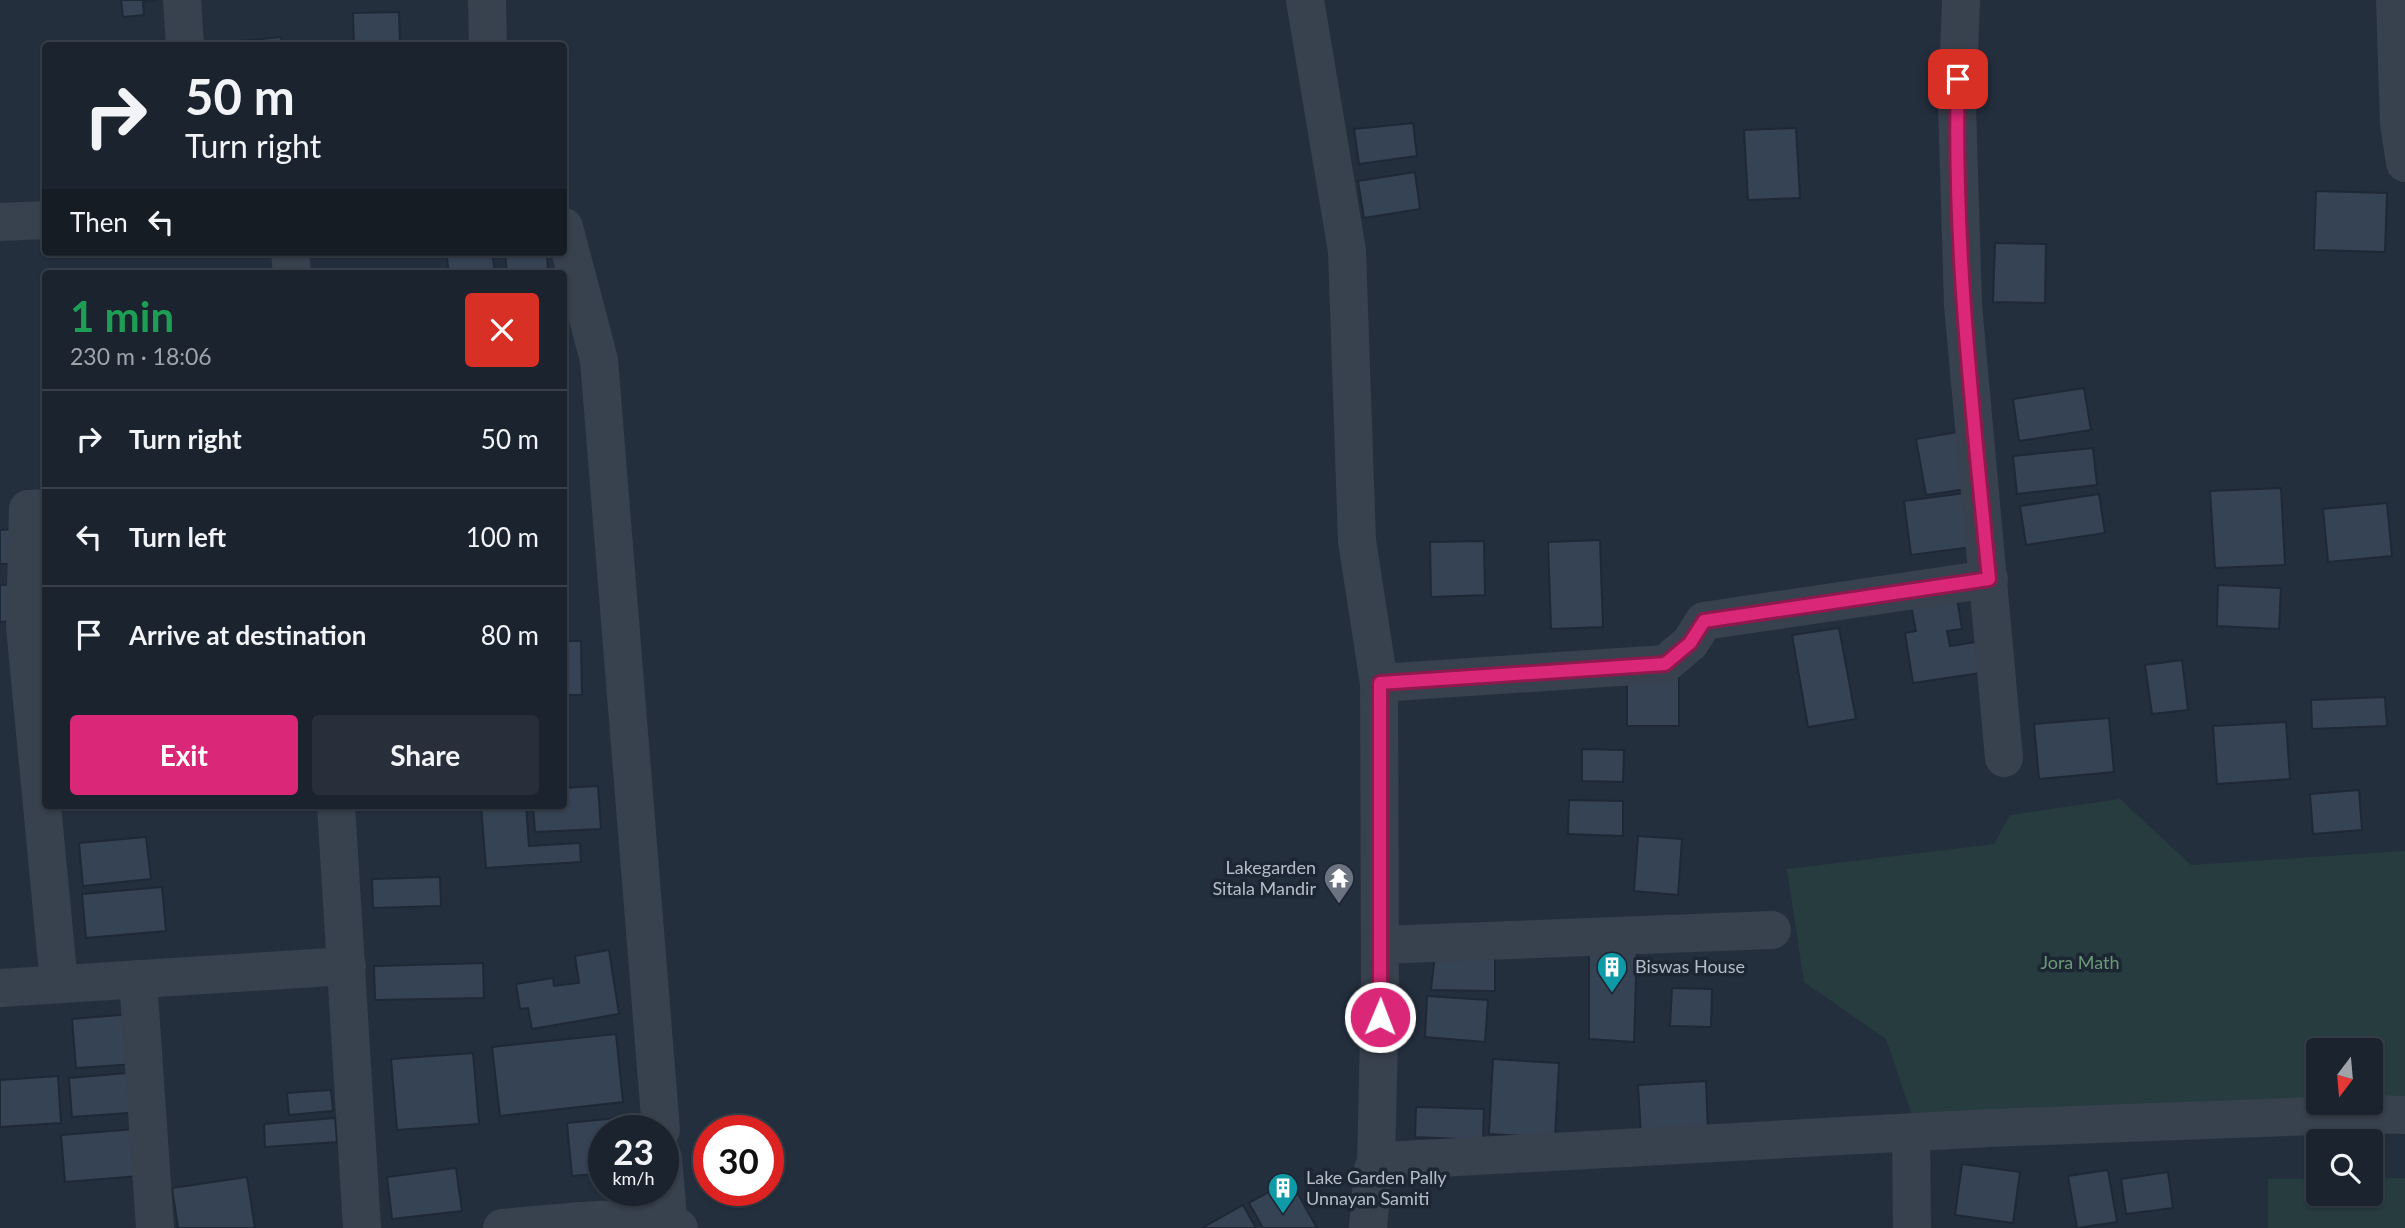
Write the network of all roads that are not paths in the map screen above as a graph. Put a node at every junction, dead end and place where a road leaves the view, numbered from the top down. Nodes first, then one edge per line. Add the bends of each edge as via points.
1 (182, 0) edge
2 (487, 0) edge
3 (1305, 0) edge
4 (1961, 0) edge
5 (2395, 0) edge
6 (185, 42) edge
7 (488, 42) edge
8 (2405, 163) edge
9 (42, 220) edge
10 (0, 222) edge
11 (567, 238) edge
12 (24, 509) edge
13 (1989, 579) junction
14 (1380, 683) junction
15 (2004, 758) dead end
16 (42, 806) edge
17 (42, 809) edge
18 (336, 809) edge
19 (1772, 930) dead end
20 (1380, 945) junction
21 (347, 966) junction
22 (138, 979) junction
23 (59, 984) junction
24 (0, 988) edge
25 (660, 1115) edge
26 (2405, 1115) edge
27 (1912, 1134) junction
28 (1377, 1164) junction
29 (669, 1206) edge
30 (672, 1226) edge
31 (155, 1228) edge
32 (362, 1228) edge
33 (502, 1228) edge
34 (1368, 1228) edge
35 (1912, 1228) edge

1 - 6 street
2 - 7 street
3 - 14 street via 1347,251 1357,541
4 - 13 street via 1957,106 1963,305
5 - 8 street via 2399,123
9 - 10 street
11 - 25 street via 599,360
12 - 16 street via 25,627
13 - 14 street via 1704,621 1690,643 1665,664
13 - 15 street
14 - 20 street
17 - 23 street
18 - 21 street
19 - 20 street
20 - 28 street
21 - 22 street
21 - 32 street
22 - 23 street
22 - 31 street
23 - 24 street
26 - 27 street via 2114,1122
27 - 28 street
27 - 35 street
28 - 34 street
29 - 30 street
30 - 33 street via 617,1219

